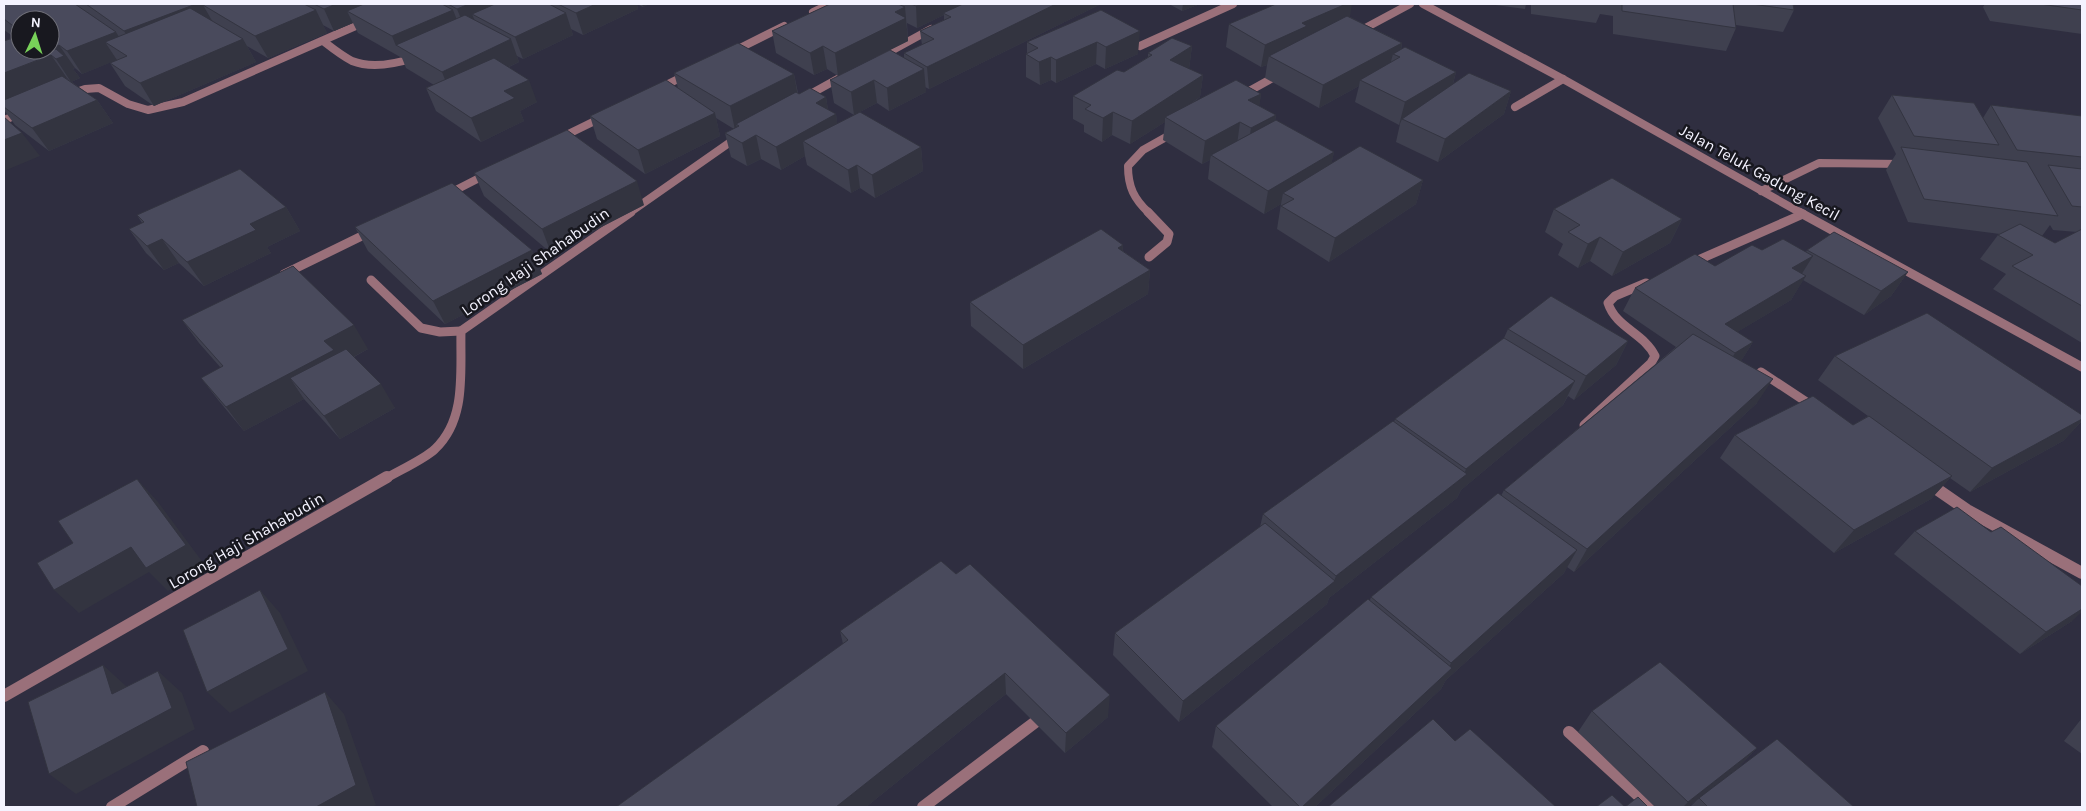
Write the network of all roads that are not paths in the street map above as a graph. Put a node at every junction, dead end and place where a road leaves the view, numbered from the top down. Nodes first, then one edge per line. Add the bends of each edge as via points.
1 (830, 4) edge
2 (1233, 4) edge
3 (1410, 4) edge
4 (1423, 4) edge
5 (804, 17) edge
6 (373, 18) edge
7 (795, 21) edge
8 (944, 22) edge
9 (1351, 36) edge
10 (323, 41) junction
11 (1140, 46) dead end
12 (726, 55) edge
13 (419, 56) edge
14 (868, 63) edge
15 (1292, 68) edge
16 (692, 72) edge
17 (851, 72) edge
18 (1563, 79) junction
19 (649, 94) edge
20 (65, 95) edge
21 (800, 100) edge
22 (1233, 100) edge
23 (1515, 107) dead end
24 (30, 109) edge
25 (614, 111) edge
26 (4, 120) edge
27 (1184, 127) edge
28 (750, 128) edge
29 (552, 142) edge
30 (1912, 164) edge
31 (499, 168) edge
32 (1761, 191) junction
33 (438, 199) edge
34 (1803, 214) junction
35 (376, 229) edge
36 (1149, 257) dead end
37 (1677, 269) edge
38 (1660, 277) edge
39 (272, 280) edge
40 (371, 280) dead end
41 (461, 331) junction
42 (2082, 367) edge
43 (1761, 372) edge
44 (1827, 416) edge
45 (1577, 430) edge
46 (1918, 476) edge
47 (2082, 573) edge
48 (4, 696) edge
49 (1038, 720) edge
50 (1569, 732) dead end
51 (203, 750) dead end
52 (112, 807) edge
53 (923, 807) edge
54 (1651, 807) edge

1 - 5 street
2 - 11 street
3 - 9 street
4 - 18 street, Jalan Teluk Gadung Kecil
6 - 10 street
7 - 12 street
8 - 14 street
10 - 13 street via 352,61 367,64 387,64
10 - 20 street via 183,102 148,110 128,104 99,88
15 - 22 street
16 - 19 street
17 - 21 street
18 - 23 street
18 - 32 street, Jalan Teluk Gadung Kecil
24 - 26 street
25 - 29 street
27 - 36 street via 1143,150 1128,166 1127,181 1136,201 1169,234 1167,242
28 - 41 street, Lorong Haji Shahabudin
30 - 32 street via 1819,163
31 - 33 street
32 - 34 street, Jalan Teluk Gadung Kecil
34 - 37 street
34 - 42 street, Jalan Teluk Gadung Kecil
35 - 39 street
38 - 45 street via 1615,296 1608,303 1609,312 1643,338 1655,356
40 - 41 street via 421,328 440,332
41 - 48 street, Lorong Haji Shahabudin via 460,400 452,426 435,450
43 - 44 street
46 - 47 street via 1967,510
49 - 53 street
50 - 54 street
51 - 52 street

